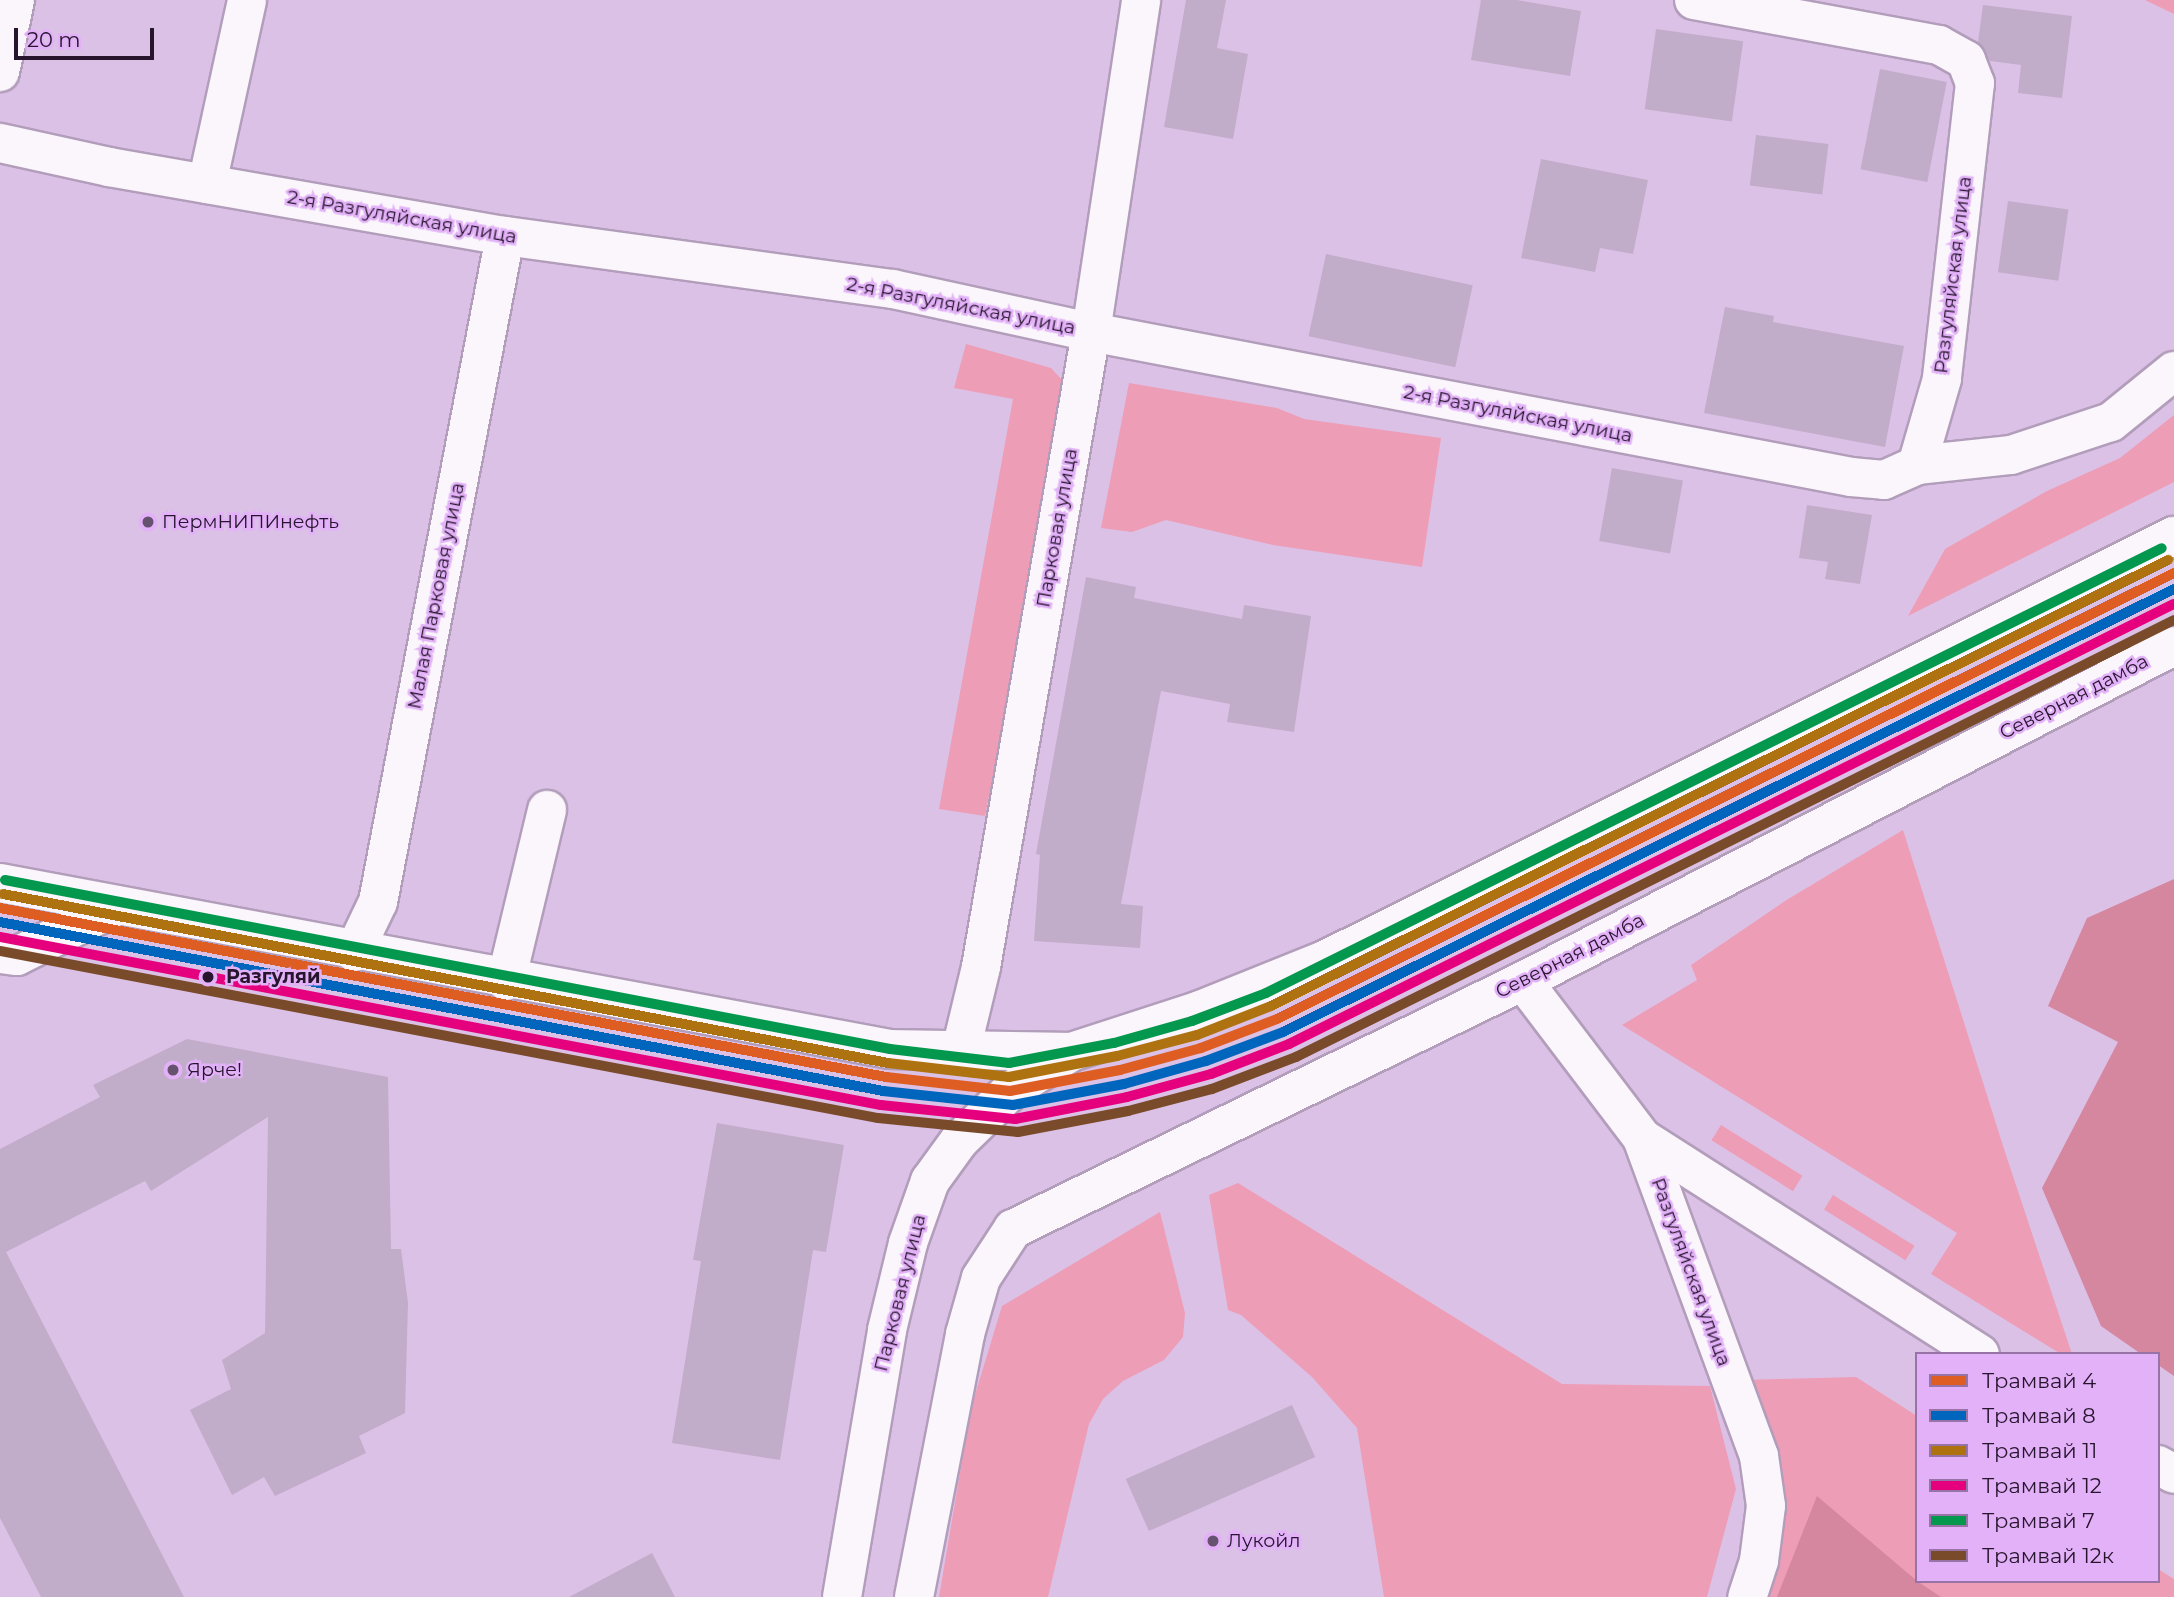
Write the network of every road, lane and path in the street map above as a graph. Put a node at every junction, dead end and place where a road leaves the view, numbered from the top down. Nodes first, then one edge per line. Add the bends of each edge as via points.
1 (15, 0) edge
2 (247, 0) edge
3 (1141, 0) edge
4 (1694, 0) edge
5 (0, 72) edge
6 (0, 143) edge
7 (207, 184) junction
8 (505, 236) junction
9 (1091, 332) junction
10 (2174, 371) edge
11 (1917, 465) junction
12 (2174, 536) edge
13 (2174, 646) edge
14 (547, 810) dead end
15 (0, 883) edge
16 (117, 906) junction
17 (354, 952) junction
18 (6, 963) edge
19 (506, 981) junction
20 (1522, 981) junction
21 (1071, 1052) junction
22 (960, 1054) junction
23 (1642, 1138) junction
24 (1977, 1352) edge
25 (842, 1597) edge
26 (914, 1597) edge
27 (1747, 1597) edge

1 - 5 street
2 - 7 street
3 - 9 street, Парковая улица
4 - 11 street, Разгуляйская улица via 1939,45 1966,60 1975,83 1942,379
6 - 7 street, 2-я Разгуляйская улица
7 - 8 street, 2-я Разгуляйская улица
8 - 9 street, 2-я Разгуляйская улица via 892,289
8 - 17 street, Малая Парковая улица via 378,902
9 - 11 street, 2-я Разгуляйская улица via 1851,477 1884,480
9 - 22 street, Парковая улица via 984,954
10 - 11 street, 2-я Разгуляйская улица via 2112,422 2011,454
12 - 21 street via 1327,959 1200,1010
13 - 20 street, Северная дамба
14 - 19 street
15 - 16 street
16 - 17 street
16 - 18 street
17 - 19 street
19 - 22 street via 890,1049
20 - 23 street, Разгуляйская улица
20 - 26 street, Северная дамба via 1013,1229 981,1278 950,1392
21 - 22 street
21 - 25 street, Парковая улица via 1010,1091 959,1141 930,1181 908,1243 887,1330
23 - 24 street
23 - 27 street, Разгуляйская улица via 1759,1457 1766,1506 1759,1561

